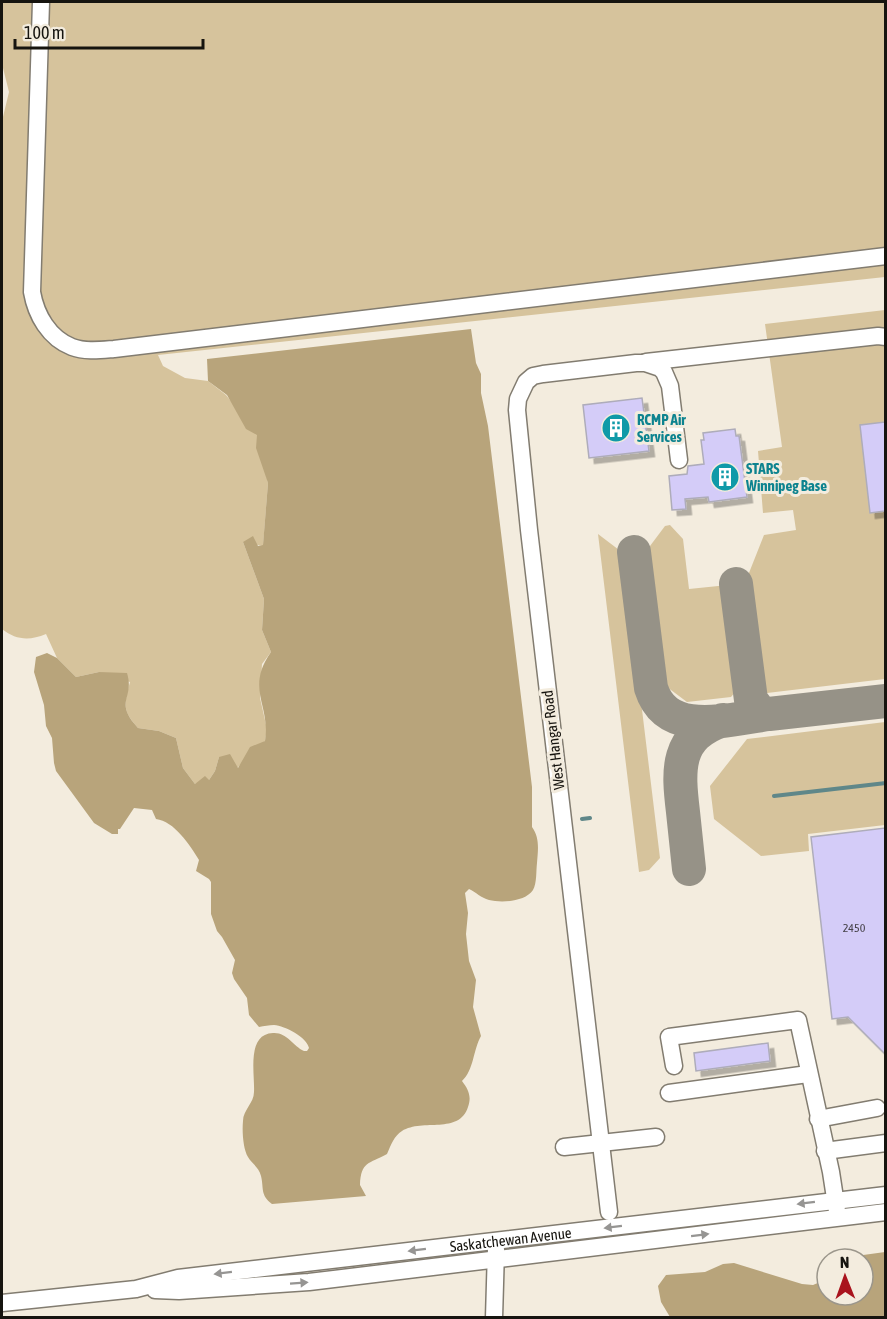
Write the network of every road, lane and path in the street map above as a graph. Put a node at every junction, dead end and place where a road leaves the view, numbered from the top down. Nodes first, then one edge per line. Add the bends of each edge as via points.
1 (41, 2) edge
2 (885, 256) edge
3 (885, 337) edge
4 (636, 363) junction
5 (679, 460) dead end
6 (674, 1066) dead end
7 (808, 1074) junction
8 (669, 1093) dead end
9 (877, 1108) dead end
10 (818, 1119) junction
11 (656, 1137) dead end
12 (885, 1143) edge
13 (601, 1144) junction
14 (564, 1147) dead end
15 (825, 1151) junction
16 (885, 1195) edge
17 (835, 1200) junction
18 (609, 1212) dead end
19 (885, 1212) edge
20 (838, 1218) junction
21 (496, 1241) junction
22 (496, 1260) junction
23 (136, 1289) junction
24 (2, 1303) edge
25 (494, 1317) edge

1 - 2 street via 32,292 41,319 50,331 73,347 114,349
3 - 4 street, West Hangar Road
4 - 5 street, West Hangar Road via 660,368 668,379
4 - 13 street, West Hangar Road via 533,376 521,389 517,410
6 - 7 street via 669,1036 798,1020
7 - 8 street
7 - 10 street
9 - 10 street
10 - 15 street
11 - 13 street
12 - 15 street
13 - 14 street
13 - 18 street, West Hangar Road
15 - 17 street
16 - 17 street, Saskatchewan Avenue
17 - 20 street
17 -> 21 street, Saskatchewan Avenue
19 - 20 street, Saskatchewan Avenue
22 -> 20 street, Saskatchewan Avenue
21 - 22 street
21 -> 23 street, Saskatchewan Avenue via 178,1278
23 -> 22 street, Saskatchewan Avenue via 179,1291 309,1282
22 - 25 street
23 - 24 street, Saskatchewan Avenue

